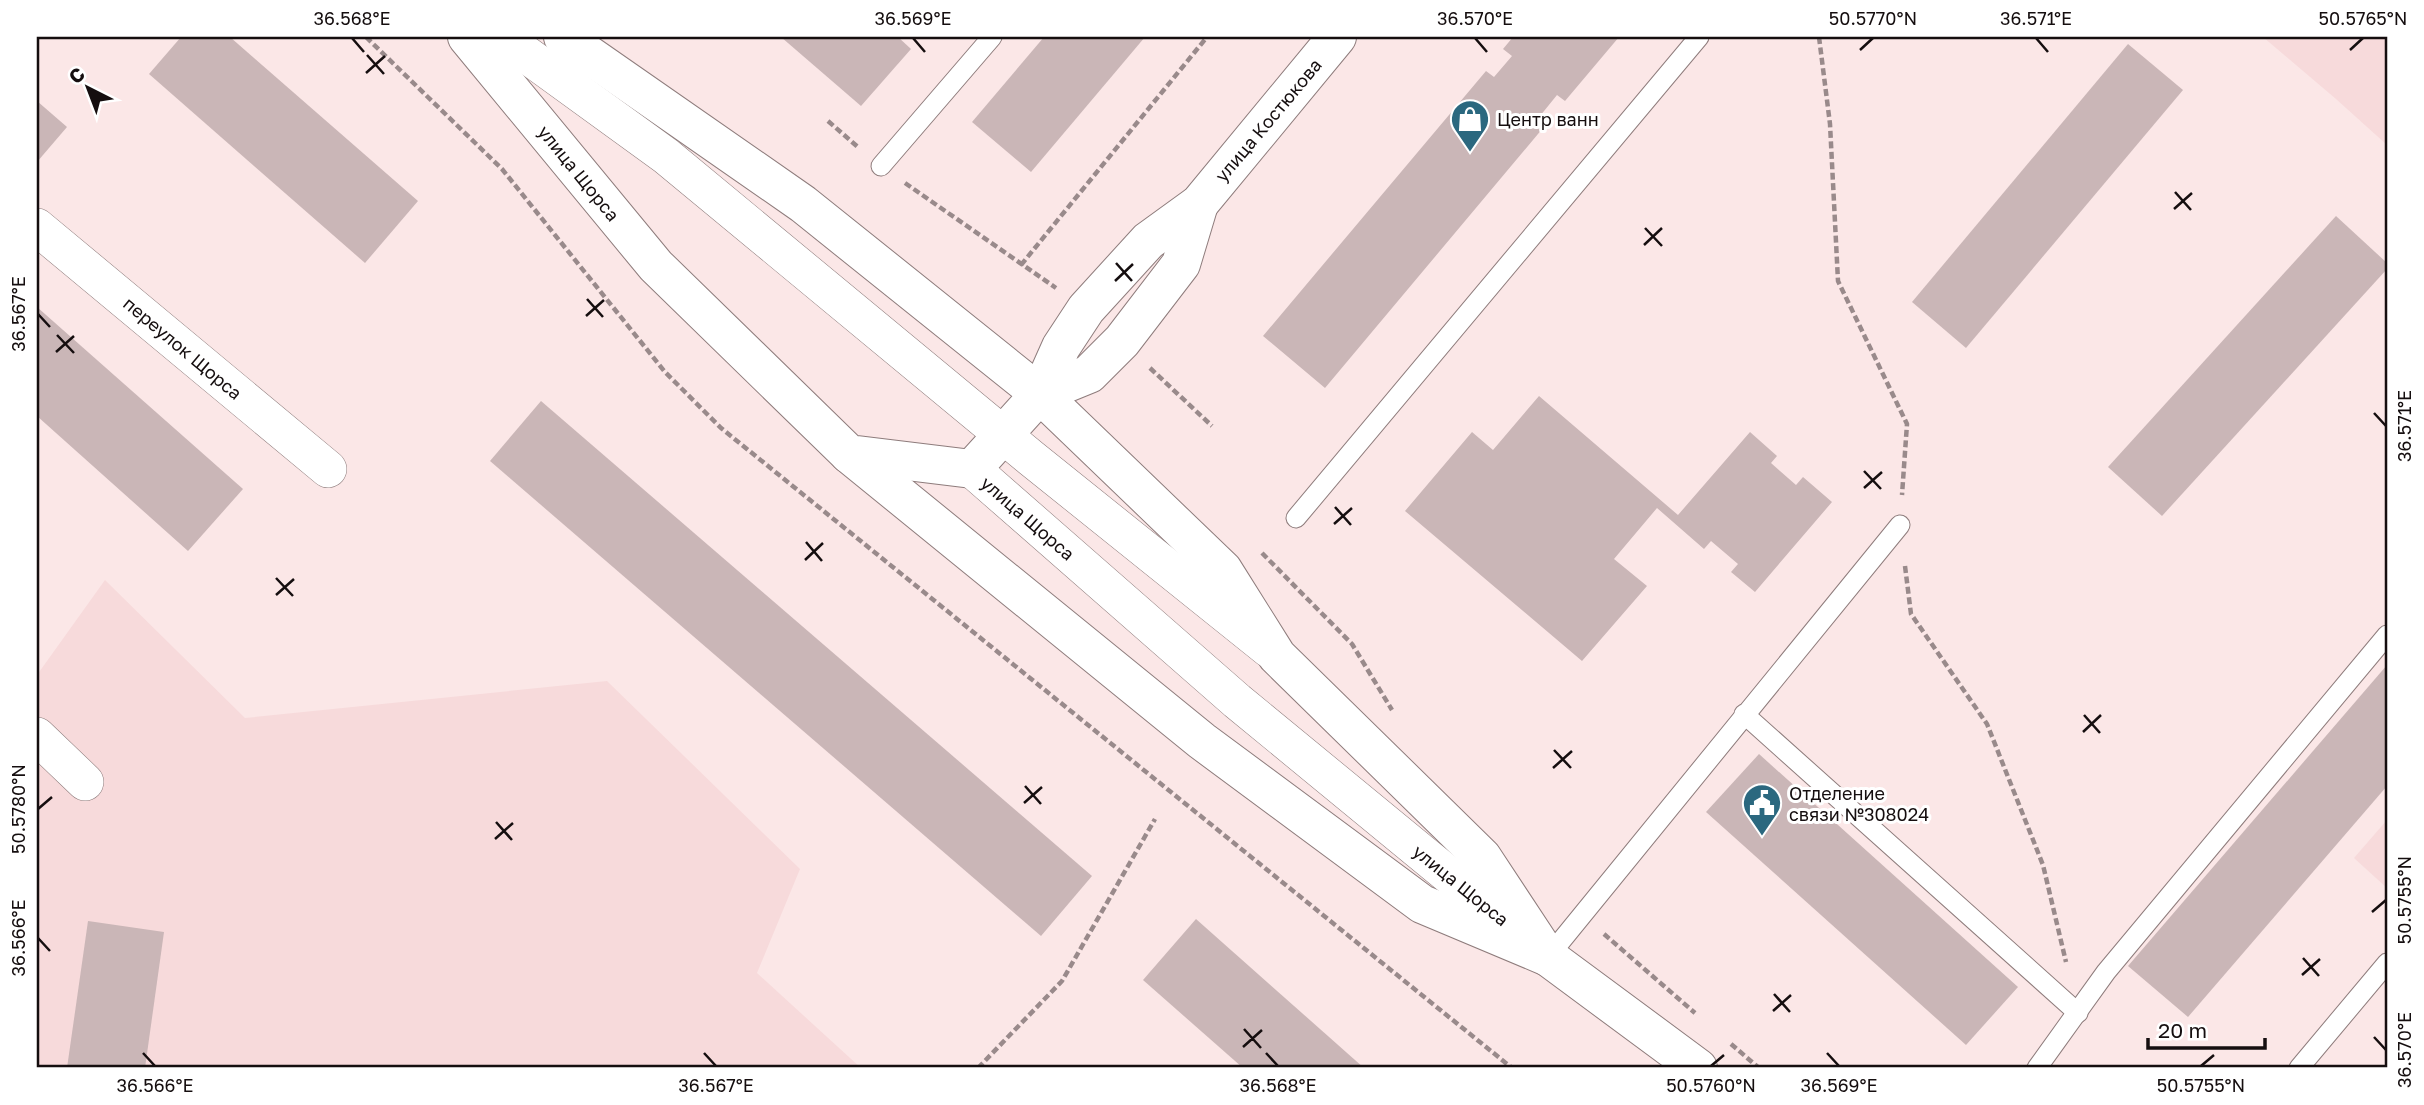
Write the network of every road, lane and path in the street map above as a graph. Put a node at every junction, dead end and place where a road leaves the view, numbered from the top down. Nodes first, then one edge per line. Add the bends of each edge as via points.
1 (366, 37) edge
2 (467, 37) edge
3 (502, 37) edge
4 (563, 37) edge
5 (992, 37) edge
6 (1207, 37) edge
7 (1337, 37) edge
8 (1699, 37) edge
9 (828, 121) dead end
10 (881, 166) joint
11 (37, 227) edge
12 (1021, 265) dead end
13 (1040, 394) junction
14 (1003, 435) junction
15 (849, 454) junction
16 (328, 469) dead end
17 (972, 469) junction
18 (1296, 518) dead end
19 (1900, 524) dead end
20 (2387, 635) edge
21 (1277, 656) junction
22 (1744, 714) junction
23 (37, 736) edge
24 (85, 782) dead end
25 (1155, 819) dead end
26 (1548, 957) junction
27 (2387, 963) edge
28 (2078, 1013) junction
29 (978, 1068) edge
30 (1512, 1068) edge
31 (1698, 1068) edge
32 (2037, 1068) edge
33 (2299, 1068) edge

1 - 30 path via 502,169 665,372 722,428
2 - 15 main road, улица Щорса via 656,266
3 - 14 street, улица Щорса via 666,156
4 - 13 main road via 803,204
5 - 10 lane
6 - 12 path
7 - 13 main road, улица Костюкова via 1199,204 1148,241 1086,309 1061,347
8 - 18 lane
9 - 10 path
11 - 16 street, переулок Щорса
13 - 14 main road, улица Костюкова
13 - 21 main road via 1223,570
14 - 17 main road, улица Костюкова
14 - 21 street, улица Щорса
15 - 17 main road, улица Щорса
15 - 26 main road via 1202,741 1422,904
17 - 26 street, улица Щорса via 1237,702
19 - 22 lane
20 - 28 lane via 2106,972
21 - 26 main road, улица Щорса via 1482,857
22 - 26 lane
22 - 28 lane
23 - 24 street
25 - 29 path via 1062,981
26 - 31 main road, улица Щорса
27 - 33 lane
28 - 32 lane

